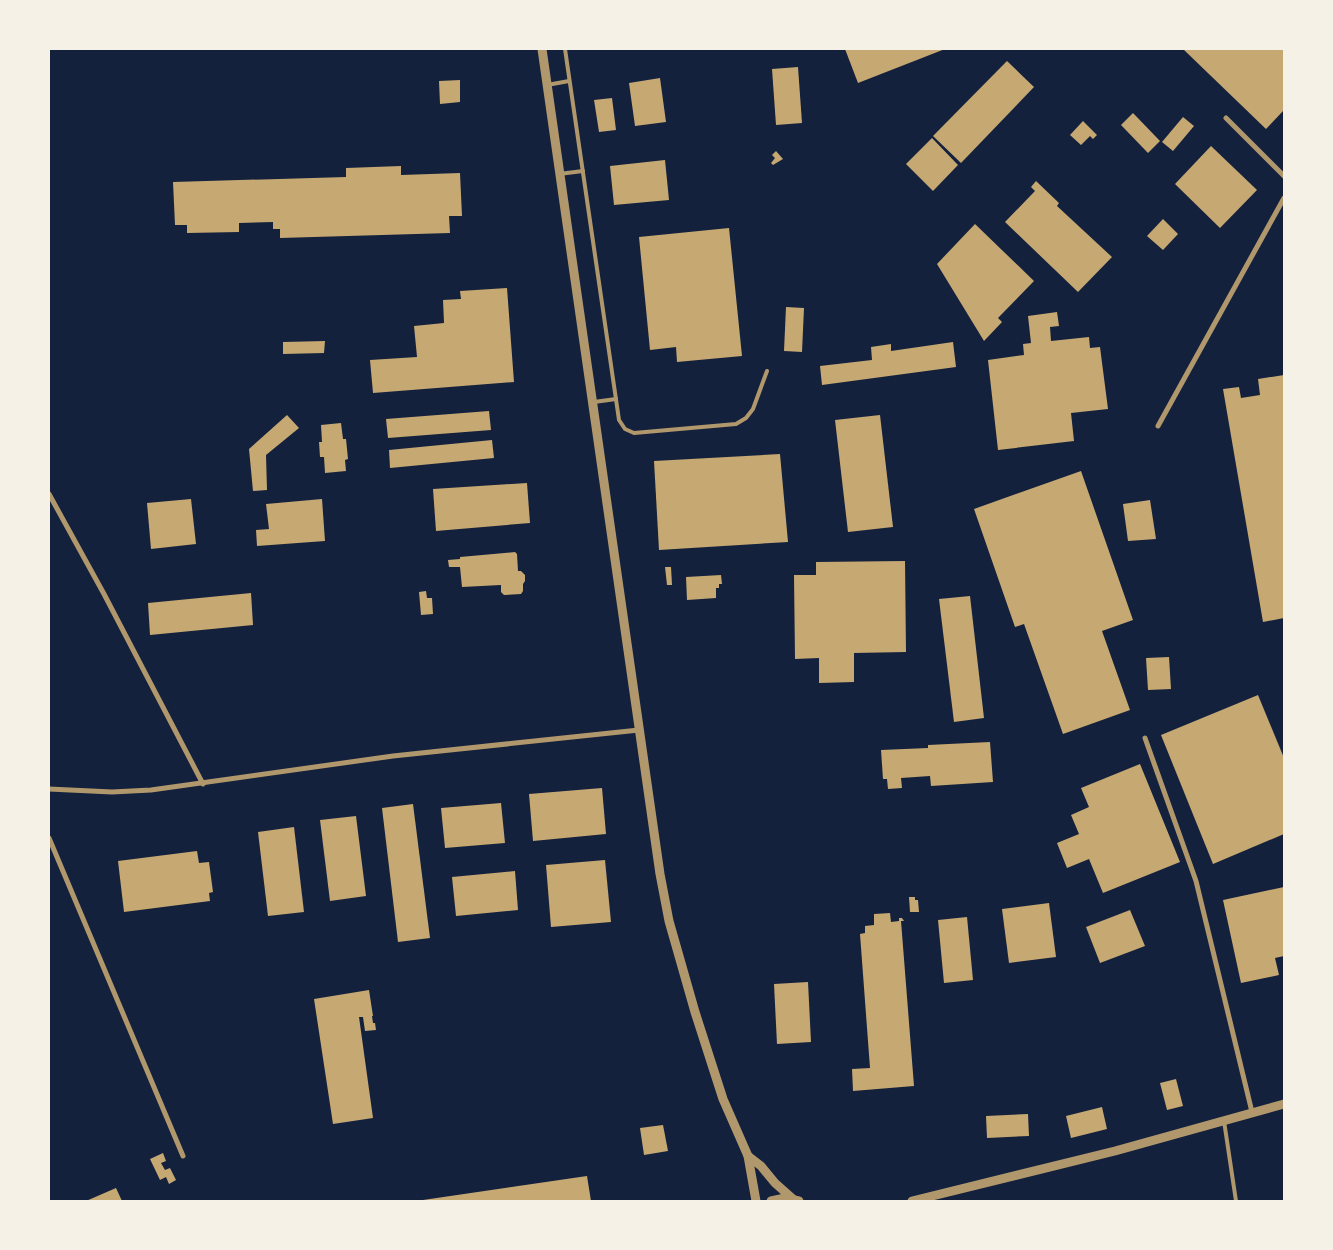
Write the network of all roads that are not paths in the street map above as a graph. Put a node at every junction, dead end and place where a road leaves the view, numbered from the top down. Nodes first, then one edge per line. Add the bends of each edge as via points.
1 (542, 49) edge
2 (565, 49) edge
3 (570, 81) junction
4 (547, 85) junction
5 (1226, 118) dead end
6 (582, 171) junction
7 (560, 174) junction
8 (1284, 176) edge
9 (1284, 198) edge
10 (767, 371) dead end
11 (616, 399) junction
12 (592, 402) junction
13 (1158, 426) dead end
14 (49, 494) edge
15 (639, 730) junction
16 (1145, 738) dead end
17 (204, 784) junction
18 (49, 789) edge
19 (49, 838) edge
20 (1284, 1104) edge
21 (1252, 1112) junction
22 (1224, 1121) junction
23 (183, 1156) dead end
24 (748, 1156) junction
25 (796, 1200) edge
26 (756, 1201) edge
27 (771, 1201) edge
28 (912, 1201) edge
29 (1236, 1201) edge

1 - 4 street
2 - 3 lane
3 - 4 lane
3 - 6 lane
4 - 7 street
5 - 8 street
6 - 7 lane
6 - 11 lane
7 - 12 street
9 - 13 street
10 - 11 lane via 753,409 736,424 634,432 625,429 619,420
11 - 12 lane
12 - 15 street
14 - 17 street
15 - 17 street via 393,756
15 - 24 street via 669,921 723,1099
16 - 21 street via 1196,881
17 - 18 street via 112,792
19 - 23 street
20 - 21 street
21 - 22 street
22 - 28 street
22 - 29 lane
24 - 25 street
24 - 26 street
25 - 27 street

